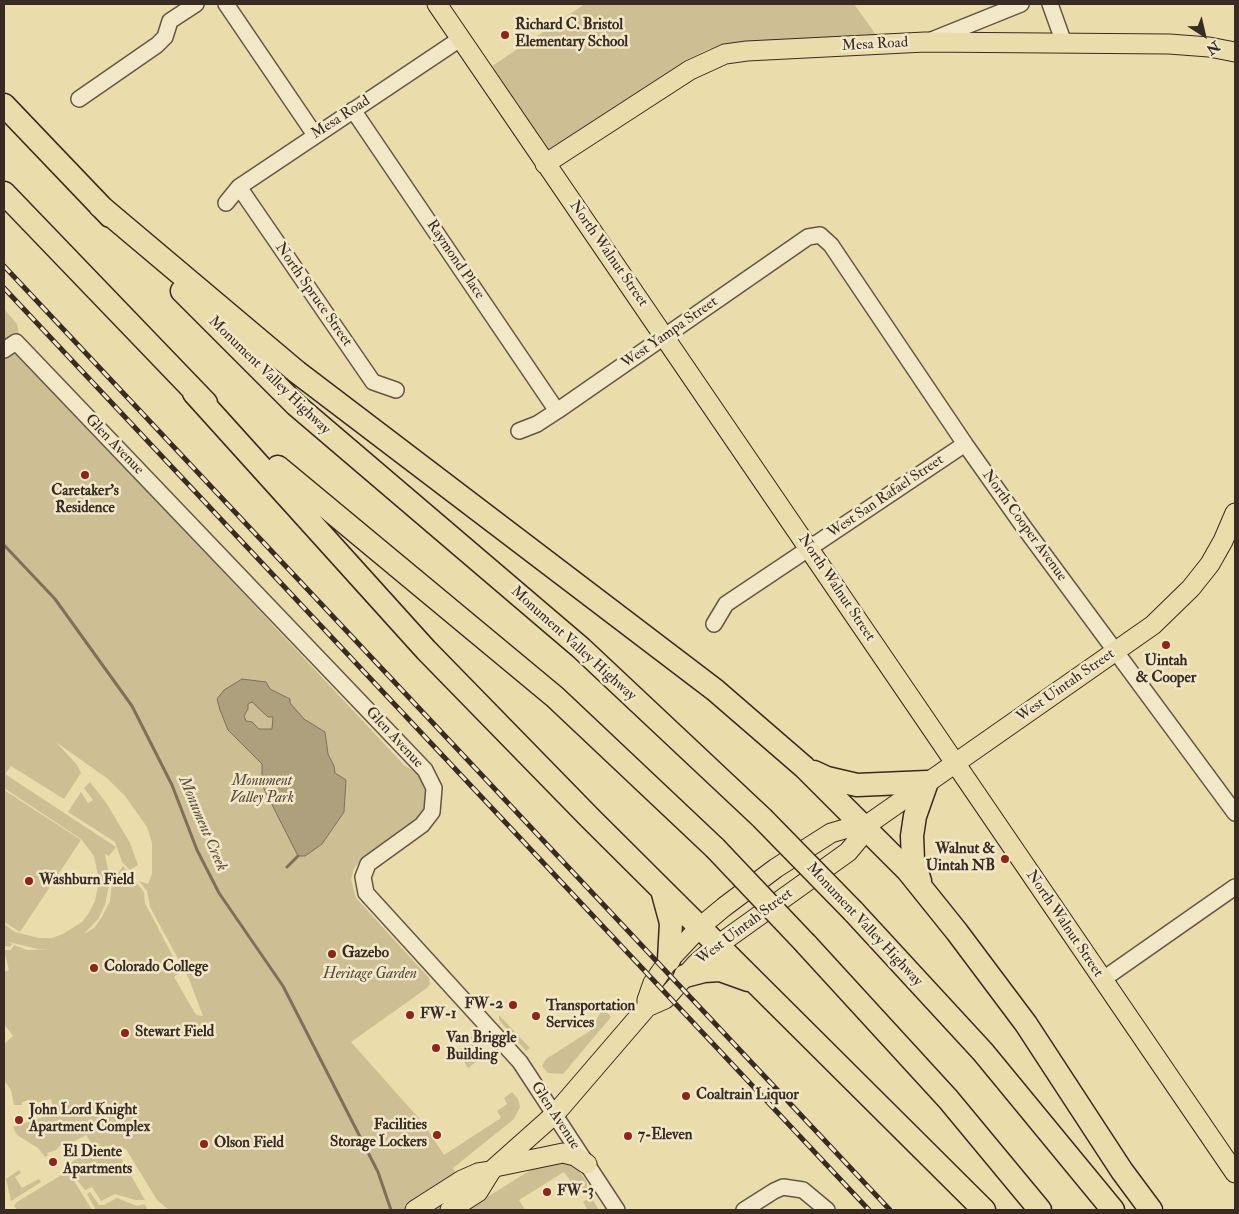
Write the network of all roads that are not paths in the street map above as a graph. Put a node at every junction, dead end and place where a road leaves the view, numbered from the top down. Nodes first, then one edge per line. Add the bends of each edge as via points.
1 (196, 4) edge
2 (226, 4) edge
3 (437, 4) edge
4 (1021, 4) edge
5 (1050, 4) edge
6 (460, 39) junction
7 (925, 42) junction
8 (1064, 43) junction
9 (1235, 52) edge
10 (79, 99) dead end
11 (4, 105) edge
12 (353, 110) junction
13 (315, 135) junction
14 (545, 164) junction
15 (239, 187) junction
16 (4, 193) edge
17 (226, 203) dead end
18 (100, 206) junction
19 (820, 235) joint
20 (664, 336) junction
21 (10, 346) edge
22 (396, 390) dead end
23 (194, 393) junction
24 (557, 411) junction
25 (519, 431) dead end
26 (965, 444) junction
27 (1235, 513) edge
28 (809, 548) junction
29 (714, 624) dead end
30 (1116, 652) junction
31 (954, 763) junction
32 (804, 766) junction
33 (927, 782) junction
34 (1235, 813) edge
35 (864, 827) junction
36 (1235, 887) edge
37 (662, 889) junction
38 (922, 889) junction
39 (700, 927) junction
40 (718, 945) junction
41 (669, 960) junction
42 (685, 976) junction
43 (1102, 980) junction
44 (756, 984) junction
45 (647, 1007) junction
46 (555, 1114) junction
47 (587, 1164) junction
48 (493, 1169) junction
49 (1235, 1173) edge
50 (415, 1210) edge
51 (450, 1210) edge
52 (617, 1210) edge
53 (744, 1210) edge
54 (827, 1210) edge
55 (984, 1210) edge
56 (1040, 1210) edge
57 (1113, 1210) edge
58 (1151, 1210) edge

1 - 10 street via 170,21 165,37 157,45
2 - 13 street
3 - 6 main road, North Walnut Street
4 - 7 street
5 - 8 street
6 - 12 street, Mesa Road
6 - 14 main road, North Walnut Street
7 - 8 main road, Mesa Road
7 - 14 main road, Mesa Road via 726,54 690,70
8 - 9 main road, Mesa Road via 1169,44
11 - 18 highway, Monument Valley Highway
12 - 13 street, Mesa Road
12 - 24 street, Raymond Place
13 - 15 street, Mesa Road
14 - 20 main road, North Walnut Street
15 - 17 street, Mesa Road
15 - 22 street, North Spruce Street via 373,382
16 - 23 highway
18 - 32 highway via 297,372 714,690
18 - 57 highway, Monument Valley Highway, bridge via 296,405 581,648 762,818 983,1052
19 - 20 street, West Yampa Street via 808,237
19 - 26 street, North Cooper Avenue via 831,245
20 - 24 street, West Yampa Street
20 - 28 main road, North Walnut Street
21 - 46 street, Glen Avenue via 425,770 434,788 432,812 422,825 368,864 363,877 366,893 511,1052
23 - 37 highway via 426,650
23 - 56 highway, bridge via 317,502 555,697 715,848 948,1099
24 - 25 street, West Yampa Street
26 - 28 street, West San Rafael Street
26 - 30 street, North Cooper Avenue
27 - 30 main road, West Uintah Street via 1223,541 1191,588 1152,625
28 - 29 street, West San Rafael Street via 726,604
28 - 31 main road, North Walnut Street
30 - 31 main road, West Uintah Street
30 - 34 street, North Cooper Avenue
31 - 33 main road, West Uintah Street
31 - 43 main road, North Walnut Street
32 - 33 highway via 827,778 858,785
32 - 35 highway
33 - 35 main road, West Uintah Street
33 - 38 highway via 912,836 913,860
35 - 38 highway
35 - 39 main road, West Uintah Street via 831,833 776,868
35 - 40 main road, West Uintah Street via 848,852
36 - 43 street
37 - 39 highway
37 - 41 highway via 672,923
38 - 58 highway via 1026,1024
39 - 40 highway
39 - 41 main road, West Uintah Street
40 - 42 main road, West Uintah Street
40 - 44 highway
41 - 45 main road, West Uintah Street via 652,983
42 - 44 highway via 704,970 720,970
42 - 45 main road, West Uintah Street via 665,999
43 - 49 main road, North Walnut Street
44 - 55 highway
45 - 46 main road, West Uintah Street
46 - 47 street, Glen Avenue
46 - 48 main road, West Uintah Street
47 - 48 main road via 562,1153
47 - 52 street, Glen Avenue
48 - 50 main road, West Uintah Street via 462,1180
48 - 51 main road, West Uintah Street via 473,1196
53 - 54 street via 783,1187 793,1187 810,1195

